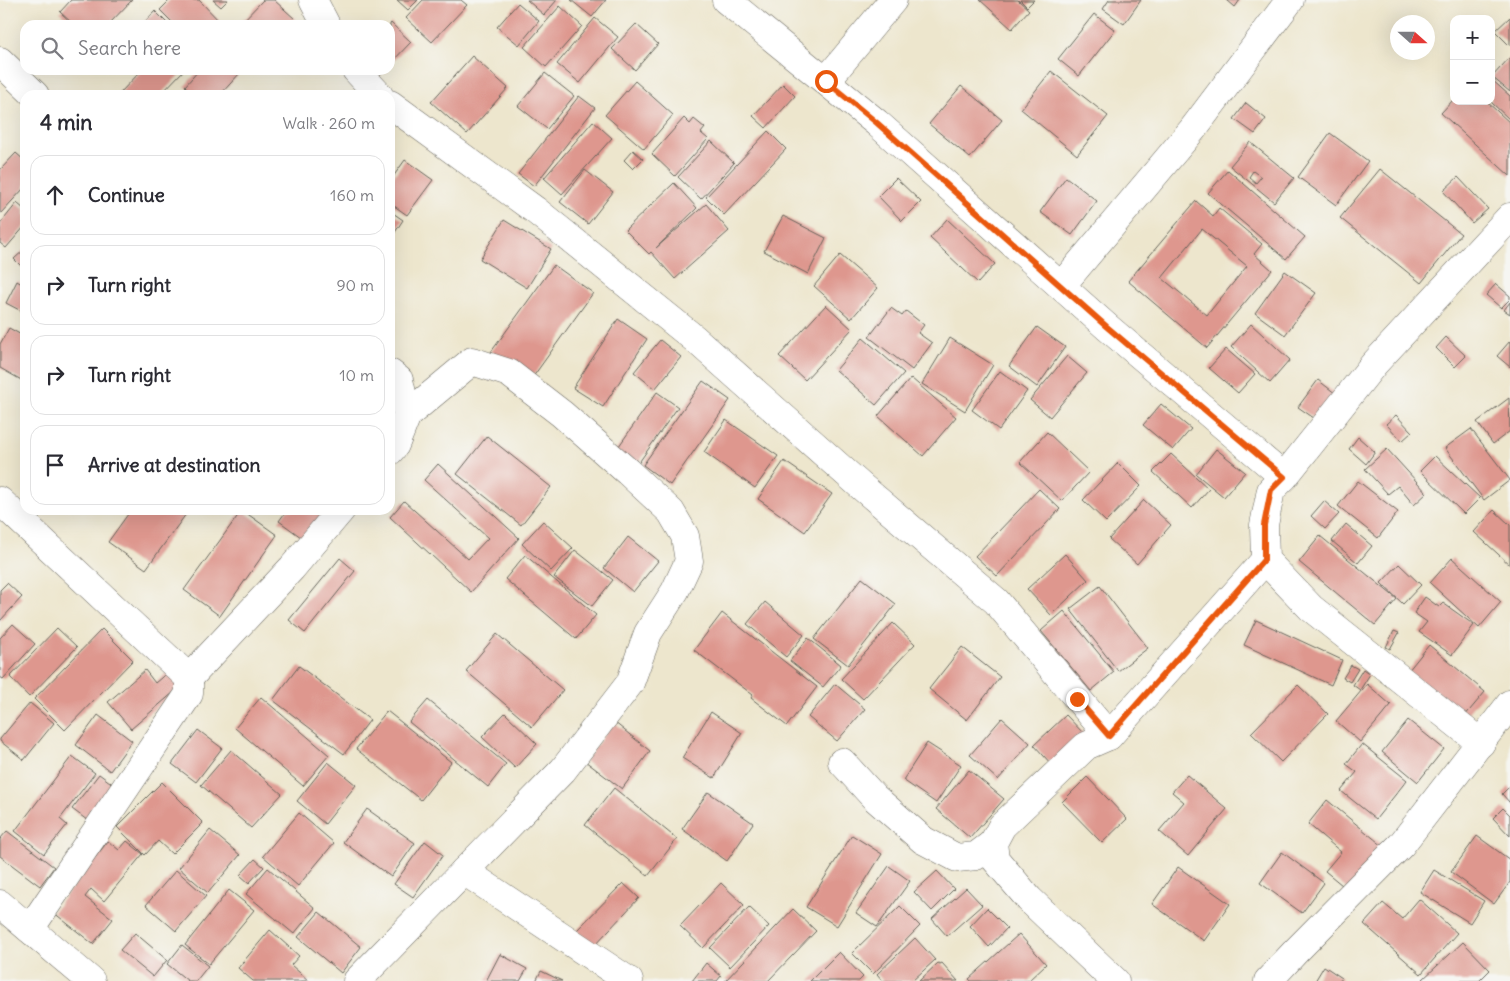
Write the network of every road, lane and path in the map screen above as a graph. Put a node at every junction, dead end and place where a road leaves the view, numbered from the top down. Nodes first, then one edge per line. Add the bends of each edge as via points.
1 (313, 0) edge
2 (726, 0) edge
3 (893, 0) edge
4 (1290, 0) edge
5 (323, 20) edge
6 (0, 61) edge
7 (361, 75) edge
8 (826, 81) junction
9 (30, 90) edge
10 (374, 90) edge
11 (395, 108) edge
12 (1510, 217) edge
13 (1061, 286) junction
14 (395, 377) edge
15 (407, 415) junction
16 (395, 446) edge
17 (1284, 477) junction
18 (0, 501) edge
19 (337, 515) edge
20 (1264, 560) junction
21 (189, 678) junction
22 (1510, 704) edge
23 (1109, 736) junction
24 (1481, 743) junction
25 (842, 762) dead end
26 (994, 843) junction
27 (464, 871) junction
28 (0, 904) edge
29 (30, 929) junction
30 (91, 981) edge
31 (357, 981) edge
32 (629, 981) edge
33 (1115, 981) edge
34 (1268, 981) edge

1 - 5 street
2 - 8 street
3 - 8 street
4 - 13 street via 1193,129
6 - 9 street
7 - 10 street
8 - 13 street
11 - 23 street via 535,210 695,339 996,601
12 - 17 street via 1374,364
13 - 17 street
14 - 15 street via 399,380
15 - 16 street
15 - 27 street via 472,361 509,373 562,414 671,512 685,536 689,562 675,592 648,633 630,683 563,770
17 - 20 street via 1271,490 1264,525
18 - 21 street
19 - 21 street
20 - 23 street
20 - 24 street via 1311,608
21 - 29 street via 189,694
22 - 24 street
23 - 26 street via 1086,746 1002,826
24 - 34 street via 1401,845
25 - 26 street via 874,797 924,840 957,858 976,856
26 - 33 street via 995,859 1028,899
27 - 31 street
27 - 32 street
28 - 29 street
29 - 30 street

